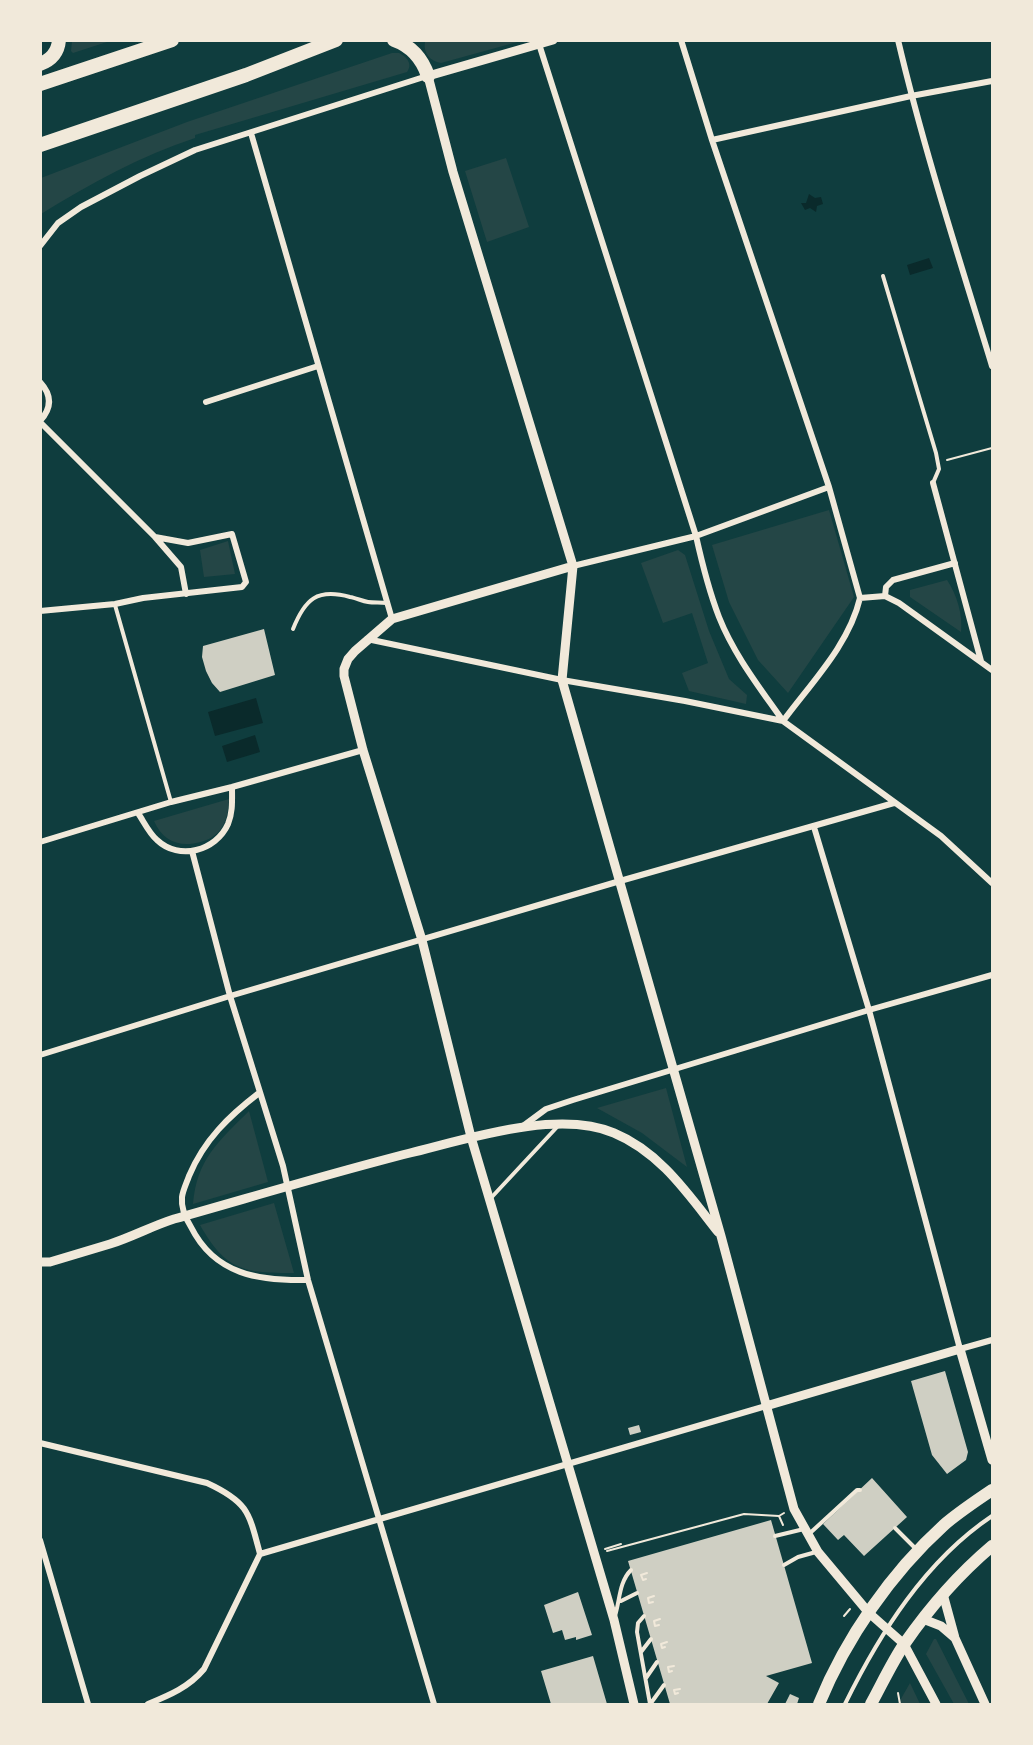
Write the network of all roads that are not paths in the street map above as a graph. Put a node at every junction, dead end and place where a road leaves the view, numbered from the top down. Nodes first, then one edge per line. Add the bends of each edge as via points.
1 (59, 40) edge
2 (172, 40) edge
3 (336, 40) edge
4 (394, 40) edge
5 (553, 40) edge
6 (681, 40) edge
7 (898, 40) edge
8 (539, 44) junction
9 (40, 64) edge
10 (428, 75) junction
11 (993, 81) edge
12 (40, 84) edge
13 (911, 96) junction
14 (251, 133) junction
15 (712, 140) junction
16 (40, 146) edge
17 (40, 246) edge
18 (883, 276) dead end
19 (318, 366) junction
20 (993, 366) edge
21 (40, 382) edge
22 (206, 402) dead end
23 (40, 422) edge
24 (933, 483) joint
25 (829, 487) junction
26 (696, 536) junction
27 (155, 537) junction
28 (955, 563) junction
29 (573, 566) junction
30 (186, 594) junction
31 (885, 596) junction
32 (860, 598) junction
33 (388, 603) junction
34 (115, 604) junction
35 (40, 611) edge
36 (392, 619) junction
37 (293, 629) dead end
38 (367, 639) junction
39 (981, 661) junction
40 (993, 670) edge
41 (562, 680) junction
42 (783, 721) junction
43 (363, 750) junction
44 (232, 788) junction
45 (171, 802) junction
46 (894, 803) junction
47 (138, 813) junction
48 (814, 827) junction
49 (40, 842) edge
50 (192, 851) junction
51 (620, 881) junction
52 (993, 883) edge
53 (422, 940) junction
54 (993, 975) edge
55 (230, 996) junction
56 (869, 1011) junction
57 (40, 1055) edge
58 (673, 1070) junction
59 (259, 1093) junction
60 (558, 1125) junction
61 (521, 1127) junction
62 (471, 1137) junction
63 (287, 1186) junction
64 (489, 1200) junction
65 (185, 1216) junction
66 (721, 1236) junction
67 (45, 1262) edge
68 (40, 1267) edge
69 (308, 1280) junction
70 (993, 1340) edge
71 (960, 1349) junction
72 (766, 1406) junction
73 (40, 1443) edge
74 (993, 1460) edge
75 (568, 1465) junction
76 (860, 1490) dead end
77 (993, 1490) edge
78 (993, 1516) edge
79 (380, 1519) junction
80 (896, 1528) dead end
81 (806, 1532) junction
82 (776, 1536) dead end
83 (40, 1540) edge
84 (993, 1546) edge
85 (918, 1551) junction
86 (818, 1552) junction
87 (260, 1554) junction
88 (784, 1565) dead end
89 (631, 1570) dead end
90 (637, 1593) dead end
91 (942, 1594) junction
92 (620, 1601) junction
93 (869, 1613) junction
94 (644, 1616) dead end
95 (923, 1619) junction
96 (614, 1620) junction
97 (887, 1628) junction
98 (955, 1638) junction
99 (651, 1639) dead end
100 (904, 1644) junction
101 (641, 1652) junction
102 (657, 1662) dead end
103 (646, 1679) junction
104 (664, 1685) dead end
105 (88, 1704) edge
106 (148, 1704) edge
107 (434, 1704) edge
108 (634, 1704) edge
109 (650, 1704) edge
110 (819, 1704) edge
111 (845, 1704) edge
112 (870, 1704) edge
113 (936, 1704) edge
114 (986, 1704) edge

1 - 9 highway via 55,54
2 - 12 highway
3 - 16 highway
4 - 10 highway via 417,54
5 - 8 street
6 - 15 street
7 - 13 street
8 - 10 street
8 - 26 street
10 - 14 street
10 - 29 street via 453,172
11 - 13 street
13 - 15 street
13 - 20 street
14 - 17 street via 195,150 81,207 58,223
14 - 19 street
15 - 25 street
18 - 24 lane via 936,453 939,469
19 - 22 street
19 - 33 street
21 - 23 street via 49,397 49,406
23 - 27 street
24 - 28 street
25 - 26 street
25 - 32 street
26 - 29 street
26 - 42 street via 720,619 742,661
27 - 30 street via 181,567
27 - 30 street via 188,543 230,533 234,537 244,586
28 - 31 street via 893,580 886,587
28 - 39 street
29 - 36 street
29 - 41 street
30 - 34 street
31 - 32 street
31 - 39 street
32 - 42 street via 842,643
33 - 36 street
33 - 37 lane via 326,593 305,605
34 - 35 street
34 - 45 lane
36 - 38 street
38 - 41 street
38 - 43 street via 344,669
39 - 40 street
41 - 42 street
41 - 51 street
42 - 46 street
43 - 44 street
43 - 53 street
44 - 45 street
44 - 50 street via 232,810 222,834 204,849
45 - 47 street
46 - 48 street
46 - 52 street via 941,836
47 - 49 street
47 - 50 street via 158,841 173,849
48 - 51 street
48 - 56 street
50 - 55 street
51 - 53 street
51 - 58 street
53 - 55 street
53 - 62 street
54 - 56 street
55 - 57 street
55 - 59 street
56 - 58 street
56 - 71 street
58 - 61 street via 546,1110
58 - 66 street
59 - 63 street
59 - 65 street via 218,1128 194,1165 182,1199
60 - 61 street
60 - 64 lane
60 - 66 street via 588,1126 636,1143 678,1181
61 - 62 street
62 - 63 street
62 - 64 street
63 - 65 street
63 - 69 street
64 - 75 street
65 - 67 street via 111,1244
65 - 69 street via 194,1235 209,1252 241,1274
66 - 72 street
67 - 68 street
69 - 79 street
70 - 71 street
71 - 72 street
71 - 74 street
72 - 75 street
72 - 81 street via 794,1509
73 - 87 street via 226,1492 240,1502 251,1518
75 - 79 street
75 - 96 street
76 - 81 lane
77 - 85 main road via 945,1524
78 - 97 lane via 966,1536 924,1578
79 - 87 street
79 - 107 street
80 - 85 lane
81 - 82 lane
81 - 86 street
83 - 105 street
84 - 91 main road
85 - 93 main road
86 - 88 lane
86 - 93 street
87 - 106 street via 204,1669 174,1694
89 - 92 lane via 623,1579
90 - 92 lane
91 - 95 main road
91 - 98 street
92 - 96 lane
93 - 97 street
93 - 110 main road
94 - 101 lane via 637,1632
95 - 98 street via 941,1626
95 - 100 main road
96 - 108 street
97 - 100 street
97 - 111 lane
98 - 114 street
99 - 101 lane
100 - 112 main road
100 - 113 street
101 - 103 lane
102 - 103 lane
103 - 109 lane
104 - 109 lane

